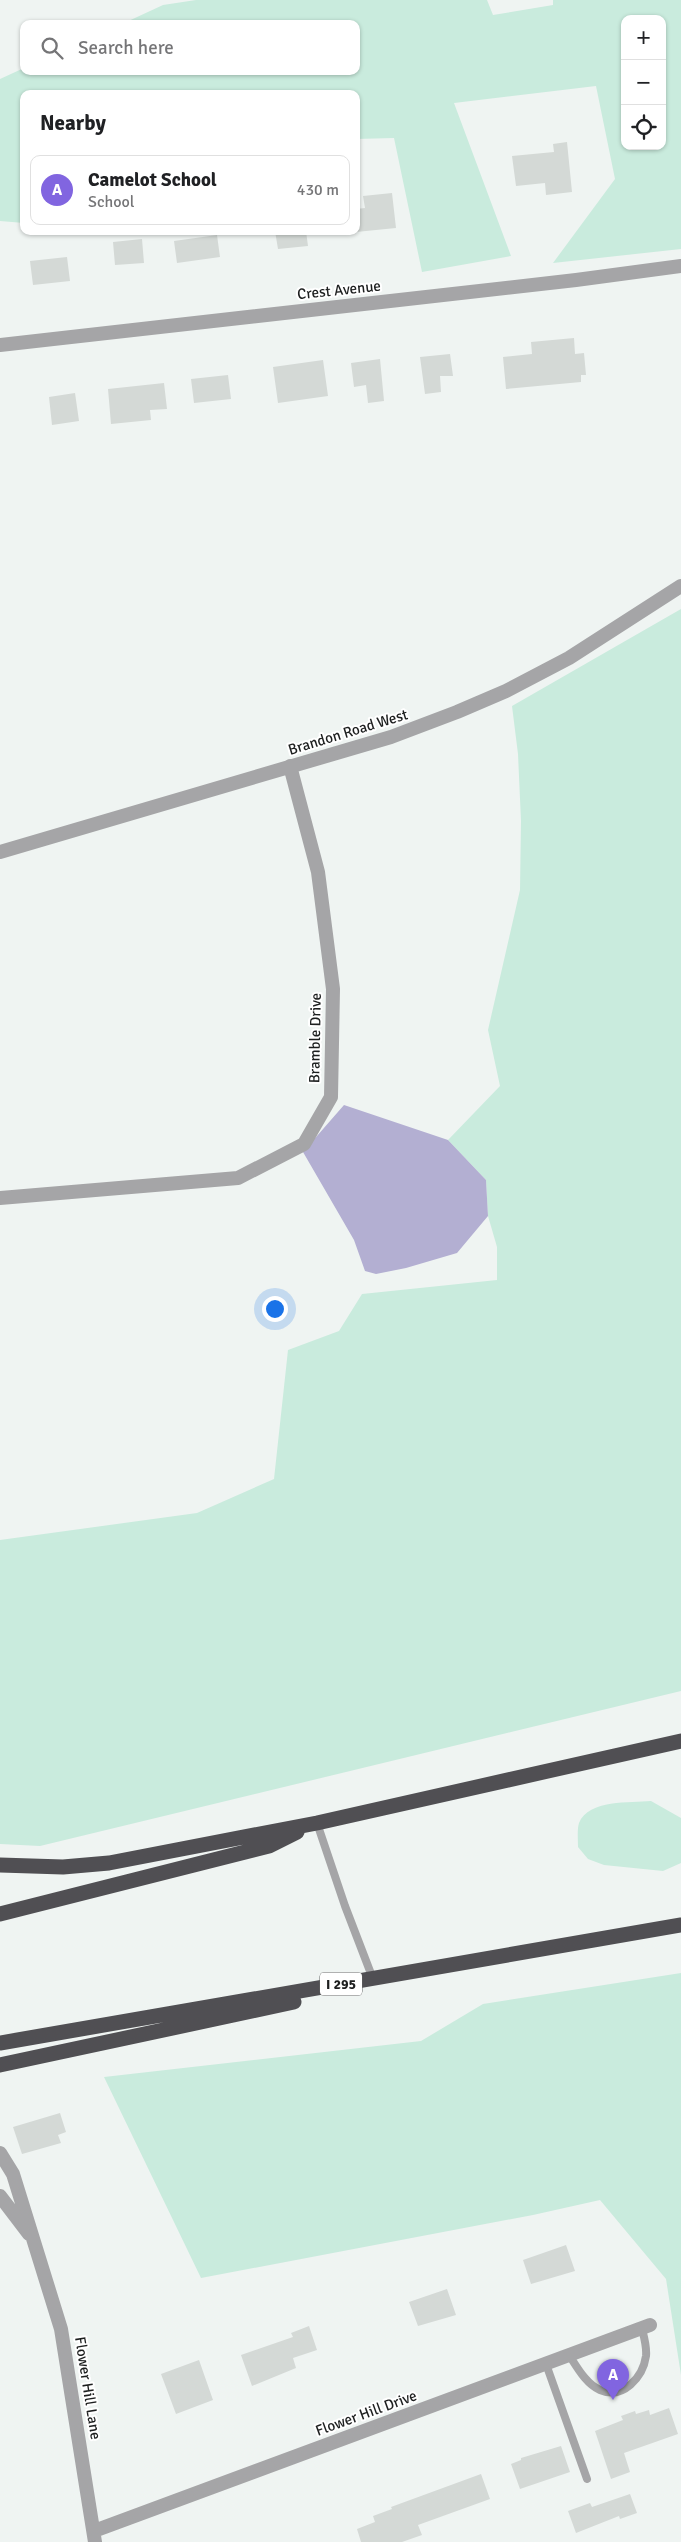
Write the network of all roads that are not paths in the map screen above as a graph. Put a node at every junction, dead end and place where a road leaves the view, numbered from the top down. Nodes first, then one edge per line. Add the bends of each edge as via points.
1 (681, 266) edge
2 (0, 345) edge
3 (681, 586) edge
4 (290, 766) junction
5 (0, 852) edge
6 (0, 1198) edge
7 (681, 1741) edge
8 (317, 1823) junction
9 (0, 1866) edge
10 (0, 1914) edge
11 (681, 1925) edge
12 (542, 1949) junction
13 (373, 1978) junction
14 (0, 2043) edge
15 (0, 2065) edge
16 (0, 2153) edge
17 (0, 2196) edge
18 (36, 2242) junction
19 (646, 2327) joint
20 (569, 2355) junction
21 (546, 2364) junction
22 (587, 2479) dead end
23 (94, 2536) edge

1 - 2 street, Crest Avenue
3 - 4 street, Brandon Road West via 568,658 506,691 391,737
4 - 5 street, Brandon Road West
4 - 6 street, Bramble Drive via 318,872 333,989 331,1097 304,1144 238,1178
7 - 8 highway
8 - 9 highway via 109,1862 63,1867
8 - 10 highway via 269,1846
8 - 13 lane
11 - 12 highway, I 295
12 - 13 highway, I 295
12 - 15 highway
13 - 14 highway, I 295
16 - 18 street, Flower Hill Lane via 14,2174
17 - 18 street, Flower Hill Lane
18 - 23 street, Flower Hill Lane via 61,2329
19 - 20 street, Flower Hill Drive
19 - 20 lane via 644,2364 637,2378 623,2390 600,2390 585,2378
20 - 21 street, Flower Hill Drive
21 - 22 lane
21 - 23 street, Flower Hill Drive

